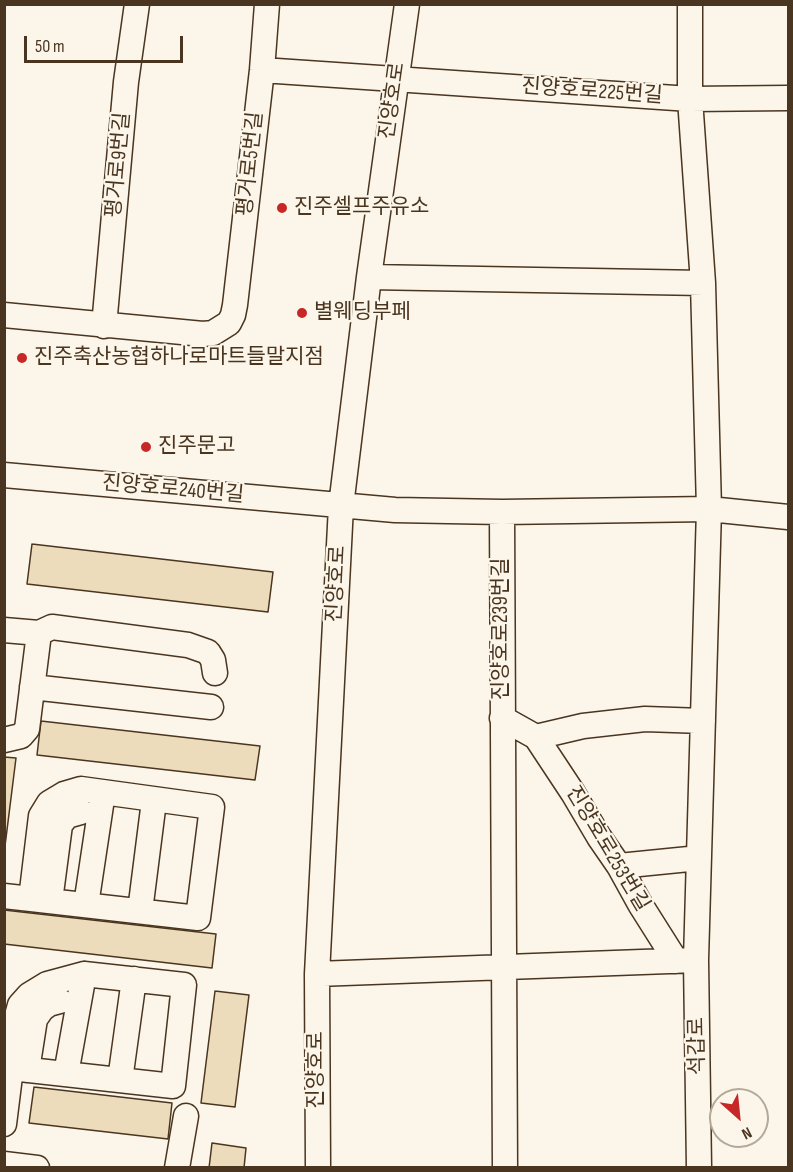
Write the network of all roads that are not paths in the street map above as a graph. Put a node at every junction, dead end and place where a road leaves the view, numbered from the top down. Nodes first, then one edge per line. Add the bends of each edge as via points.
1 (137, 4) edge
2 (267, 4) edge
3 (407, 4) edge
4 (690, 4) edge
5 (262, 70) junction
6 (396, 80) junction
7 (789, 98) edge
8 (690, 99) junction
9 (369, 277) junction
10 (703, 283) junction
11 (4, 315) edge
12 (105, 326) junction
13 (4, 475) edge
14 (341, 506) junction
15 (709, 509) junction
16 (502, 512) junction
17 (789, 517) edge
18 (4, 630) edge
19 (39, 633) junction
20 (215, 674) dead end
21 (32, 687) junction
22 (211, 707) dead end
23 (502, 718) junction
24 (703, 721) junction
25 (536, 737) junction
26 (4, 740) edge
27 (103, 792) junction
28 (154, 801) junction
29 (81, 812) dead end
30 (699, 858) junction
31 (619, 866) junction
32 (4, 896) edge
33 (40, 900) junction
34 (86, 905) junction
35 (140, 911) junction
36 (686, 960) junction
37 (504, 967) junction
38 (84, 974) junction
39 (317, 974) junction
40 (134, 979) junction
41 (60, 1001) dead end
42 (19, 1069) junction
43 (66, 1074) junction
44 (120, 1080) junction
45 (186, 1116) dead end
46 (4, 1124) edge
47 (4, 1164) edge
48 (37, 1167) edge
49 (177, 1167) edge
50 (318, 1167) edge
51 (505, 1167) edge
52 (699, 1167) edge

1 - 12 street, 평거로9번길 via 126,82
2 - 5 street, 평거로5번길
3 - 6 street, 진양호로
4 - 8 street
5 - 6 street, 진양호로225번길
5 - 12 street, 평거로5번길 via 235,305 229,322 221,329 203,334
6 - 8 street, 진양호로225번길
6 - 9 street, 진양호로
7 - 8 street, 진양호로225번길
8 - 10 street
9 - 10 street
9 - 14 street, 진양호로
10 - 15 street
11 - 12 street
13 - 14 street, 진양호로240번길
14 - 16 street
14 - 39 street, 진양호로
15 - 16 street
15 - 17 street
15 - 24 street
16 - 23 street, 진양호로239번길
18 - 19 street
19 - 20 street via 52,627 188,645 207,652
19 - 21 street
21 - 22 street
21 - 26 street via 27,729 21,736
23 - 25 street, 진양호로239번길
23 - 37 street
24 - 25 street via 645,718
24 - 30 street
25 - 31 street, 진양호로253번길
27 - 28 street
27 - 33 street via 81,789 64,794 49,803 41,816
27 - 34 street
28 - 35 street
28 - 35 street via 212,807 198,918
29 - 33 street via 67,816 60,825
30 - 31 street
30 - 36 street
31 - 36 street, 진양호로253번길 via 640,904
32 - 33 street
33 - 34 street
34 - 35 street
36 - 37 street
36 - 52 street, 석갑로
37 - 39 street
37 - 51 street
38 - 40 street
38 - 42 street via 47,984 20,1005
38 - 43 street
39 - 50 street, 진양호로
40 - 44 street
40 - 44 street via 184,985 173,1086
41 - 42 street via 42,1009 35,1019
42 - 43 street
42 - 46 street
43 - 44 street
45 - 49 street
47 - 48 street

